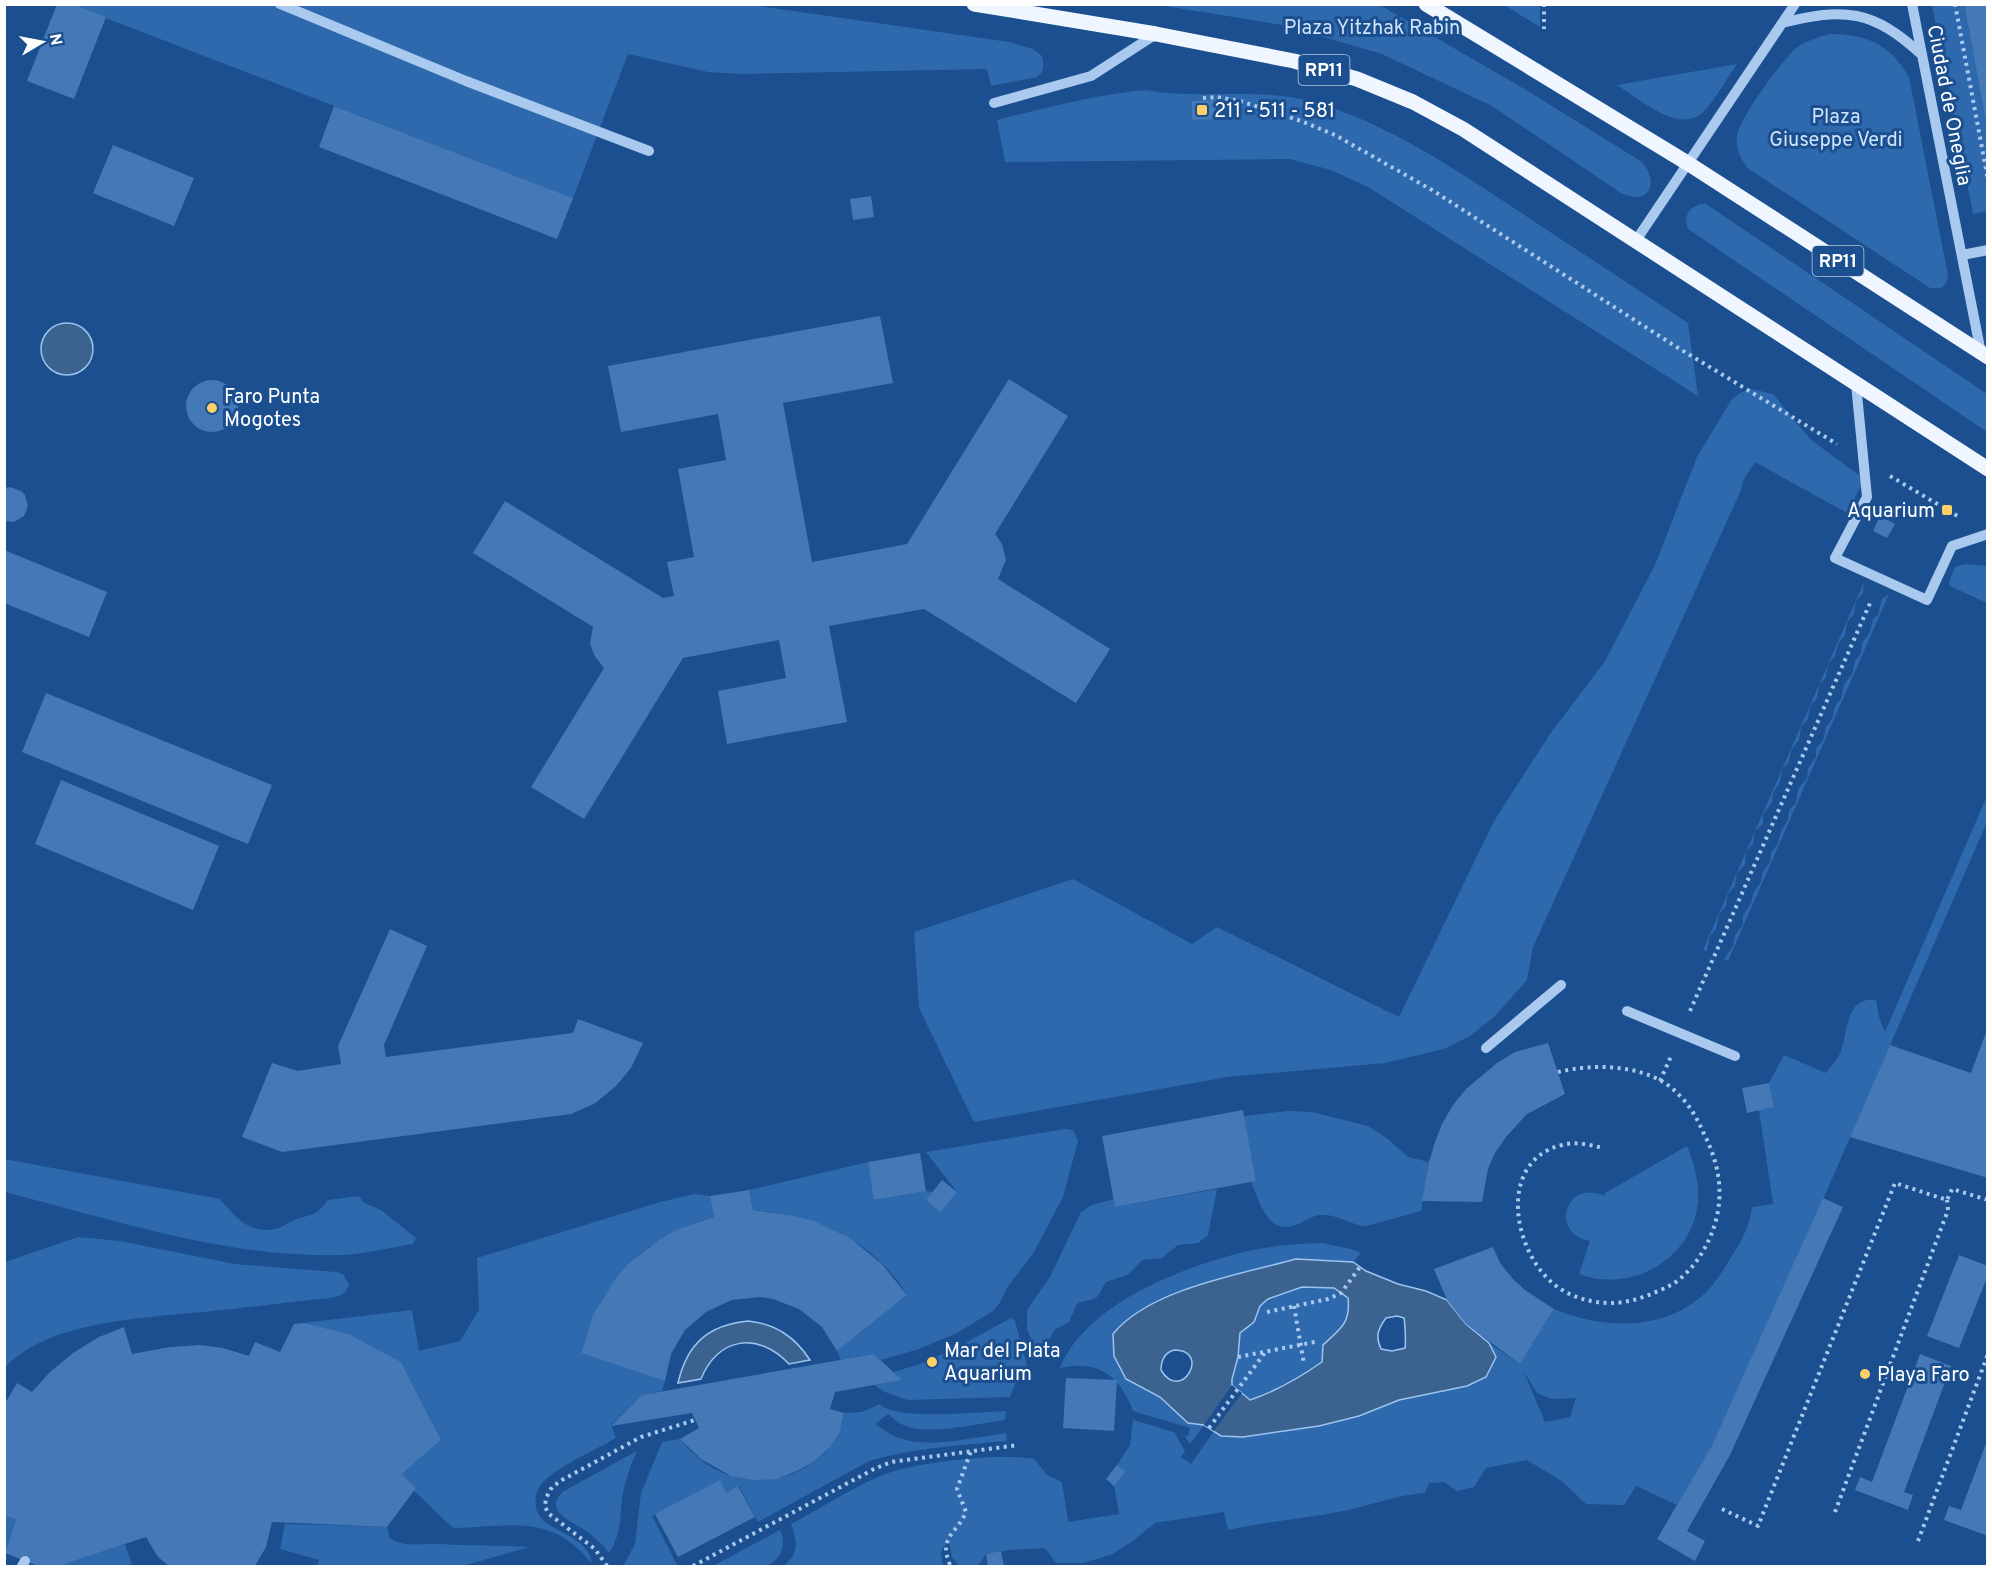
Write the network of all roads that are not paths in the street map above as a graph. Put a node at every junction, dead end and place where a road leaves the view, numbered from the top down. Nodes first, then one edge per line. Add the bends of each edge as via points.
1 (280, 4) edge
2 (974, 4) edge
3 (1426, 4) edge
4 (1795, 4) edge
5 (1912, 4) edge
6 (1782, 23) junction
7 (1156, 34) junction
8 (1922, 54) junction
9 (994, 103) dead end
10 (649, 151) dead end
11 (1689, 164) junction
12 (1635, 242) junction
13 (1988, 250) edge
14 (1962, 255) junction
15 (1984, 355) edge
16 (1856, 384) junction
17 (1988, 469) edge
18 (1988, 534) edge
19 (1561, 985) dead end
20 (1627, 1011) dead end
21 (1486, 1048) dead end
22 (1735, 1056) dead end

1 - 10 street via 477,86
2 - 7 main road, RP11
3 - 11 main road, RP11
4 - 6 street
5 - 8 street, Ciudad de Oneglia
6 - 8 street via 1825,15 1867,18 1902,36
6 - 11 street
7 - 9 street via 1091,76
7 - 12 main road, RP11 via 1294,61 1357,79 1413,102 1463,129
8 - 14 street, Ciudad de Oneglia
11 - 12 street
11 - 15 main road, RP11
12 - 16 main road, RP11
13 - 14 street
14 - 15 street, Ciudad de Oneglia
16 - 17 main road, RP11
16 - 18 street via 1867,497 1835,558 1927,600 1952,546
19 - 21 street
20 - 22 street

